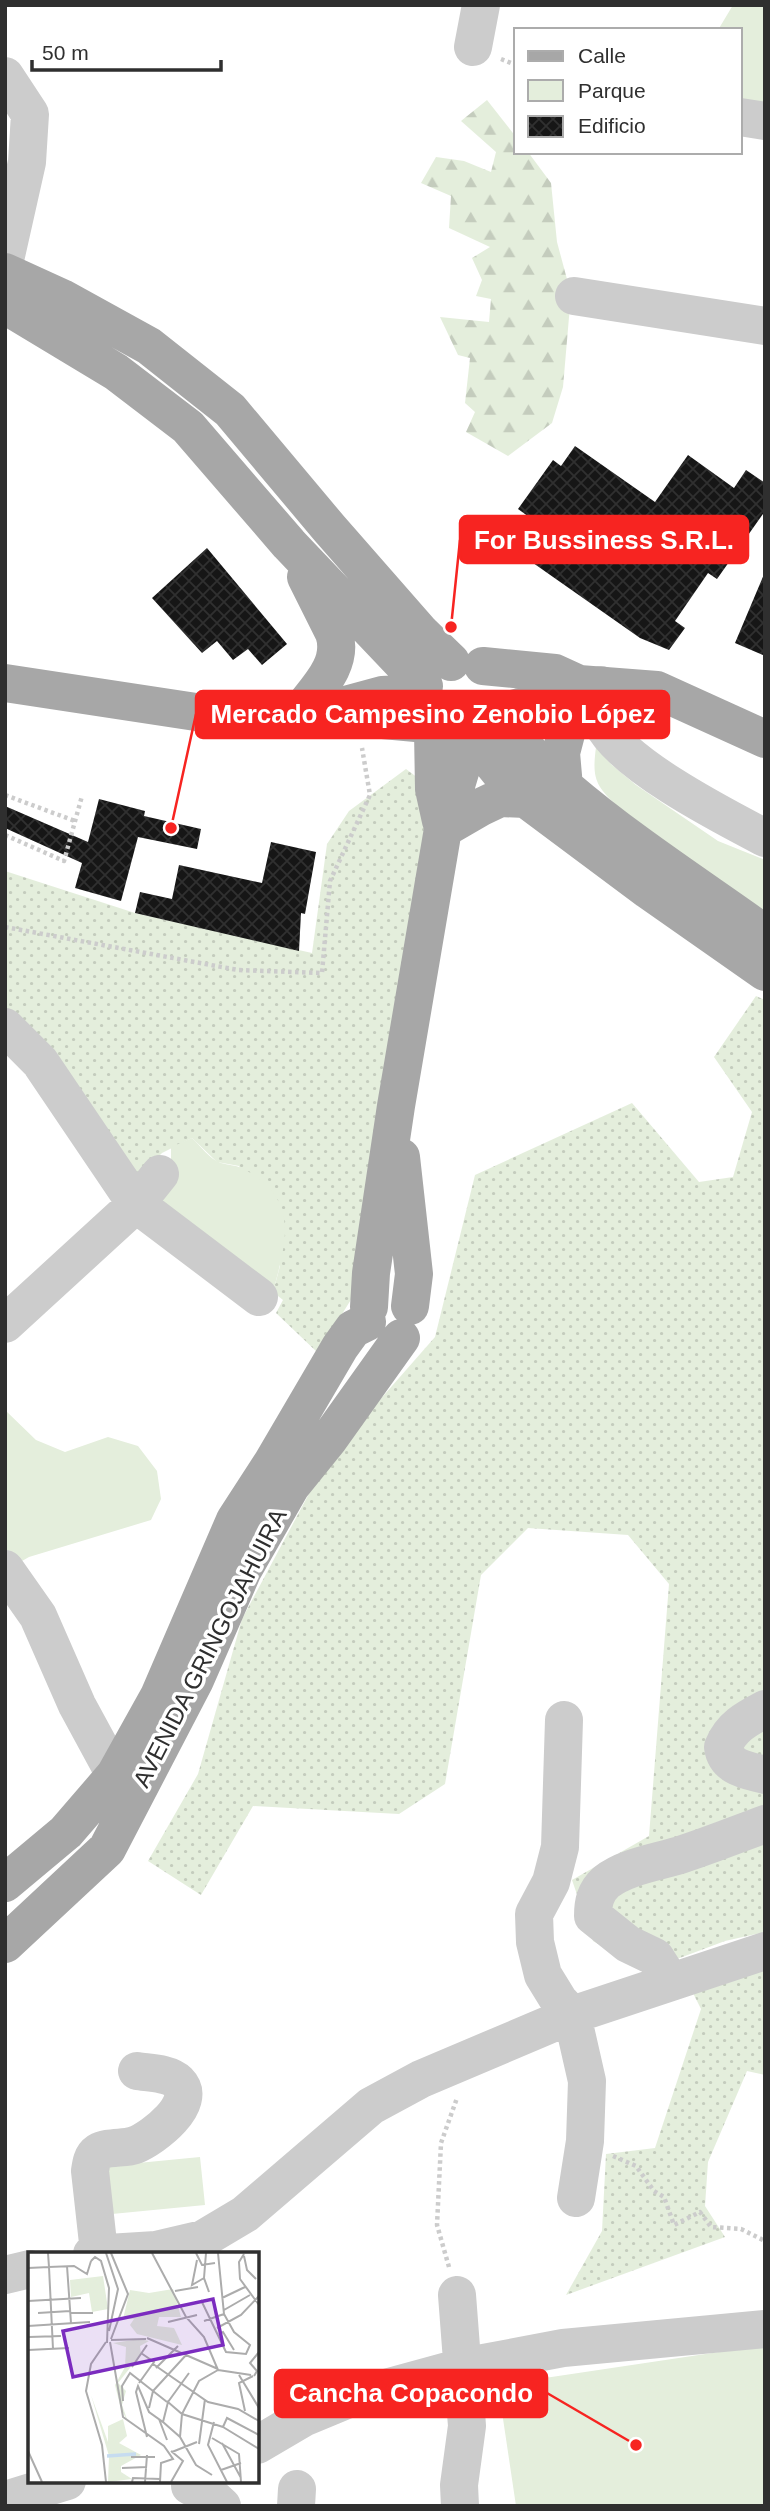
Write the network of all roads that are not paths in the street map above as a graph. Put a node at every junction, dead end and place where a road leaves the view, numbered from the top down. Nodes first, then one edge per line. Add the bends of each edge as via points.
1 (481, 5) edge
2 (473, 47) dead end
3 (5, 76) edge
4 (742, 117) edge
5 (765, 121) edge
6 (5, 260) edge
7 (5, 272) edge
8 (574, 296) dead end
9 (5, 306) edge
10 (765, 326) edge
11 (289, 544) junction
12 (5, 683) edge
13 (590, 685) junction
14 (440, 694) junction
15 (331, 711) junction
16 (486, 728) junction
17 (765, 739) edge
18 (564, 787) junction
19 (526, 799) junction
20 (443, 829) junction
21 (765, 838) edge
22 (765, 934) edge
23 (765, 972) edge
24 (5, 1027) edge
25 (396, 1106) junction
26 (160, 1174) dead end
27 (136, 1204) junction
28 (260, 1297) dead end
29 (368, 1314) junction
30 (406, 1322) junction
31 (5, 1324) edge
32 (5, 1569) edge
33 (765, 1709) edge
34 (564, 1720) dead end
35 (765, 1775) edge
36 (124, 1788) junction
37 (765, 1824) edge
38 (5, 1883) edge
39 (5, 1944) edge
40 (765, 1951) edge
41 (671, 1982) junction
42 (572, 2015) junction
43 (136, 2071) dead end
44 (576, 2198) dead end
45 (96, 2252) edge
46 (116, 2252) edge
47 (28, 2269) edge
48 (5, 2275) edge
49 (457, 2295) road end
50 (765, 2329) edge
51 (462, 2367) junction
52 (259, 2444) edge
53 (60, 2483) edge
54 (188, 2483) edge
55 (5, 2500) edge
56 (222, 2506) edge
57 (460, 2506) edge

1 - 2 street
3 - 6 street via 30,114 27,162
4 - 5 street
7 - 14 main road via 149,346 230,410 421,633
8 - 10 street
9 - 11 main road via 117,372 188,427
11 - 14 main road
11 - 15 main road via 337,642 336,657 324,681
12 - 15 main road via 209,713
13 - 14 main road via 555,673
13 - 16 main road
13 - 17 main road via 657,690
13 - 18 main road via 561,753
13 - 21 street via 611,739 631,758
14 - 15 main road via 382,695
14 - 16 main road via 446,740
14 - 16 main road via 492,674 502,695
14 - 20 main road, AVENIDA GRINGOJAHUIRA via 434,789
16 - 18 main road via 527,751
16 - 19 main road via 506,780
16 - 20 main road, AVENIDA GRINGOJAHUIRA
18 - 22 main road
19 - 20 main road via 500,798
19 - 23 main road
20 - 25 main road, AVENIDA GRINGOJAHUIRA
24 - 27 street via 40,1062
25 - 29 main road, AVENIDA GRINGOJAHUIRA
25 - 30 main road, AVENIDA GRINGOJAHUIRA via 414,1273
26 - 27 street
27 - 28 street
27 - 31 street
29 - 30 main road via 373,1335 394,1341
29 - 36 main road, AVENIDA GRINGOJAHUIRA via 340,1348 235,1520
30 - 36 main road, AVENIDA GRINGOJAHUIRA via 330,1439 291,1486 243,1570 195,1680
32 - 36 street via 38,1616 77,1705
33 - 35 street via 738,1725 723,1747 729,1762
34 - 42 street via 560,1847 551,1882 534,1914 543,1975
36 - 38 main road, AVENIDA GRINGOJAHUIRA
36 - 39 main road, AVENIDA GRINGOJAHUIRA via 107,1849
37 - 41 street via 623,1872 598,1892 593,1916 628,1944 655,1957
40 - 41 street
41 - 42 street
42 - 44 street via 587,2081 585,2141
42 - 46 street via 421,2079 370,2106 245,2214 203,2239 156,2250
43 - 45 street via 170,2077 184,2092 180,2108 150,2137 134,2146 99,2151 92,2159
47 - 48 street
49 - 51 street
50 - 51 street via 563,2348
51 - 52 street via 356,2396 303,2417
51 - 57 street via 467,2426
53 - 55 street
54 - 56 street

